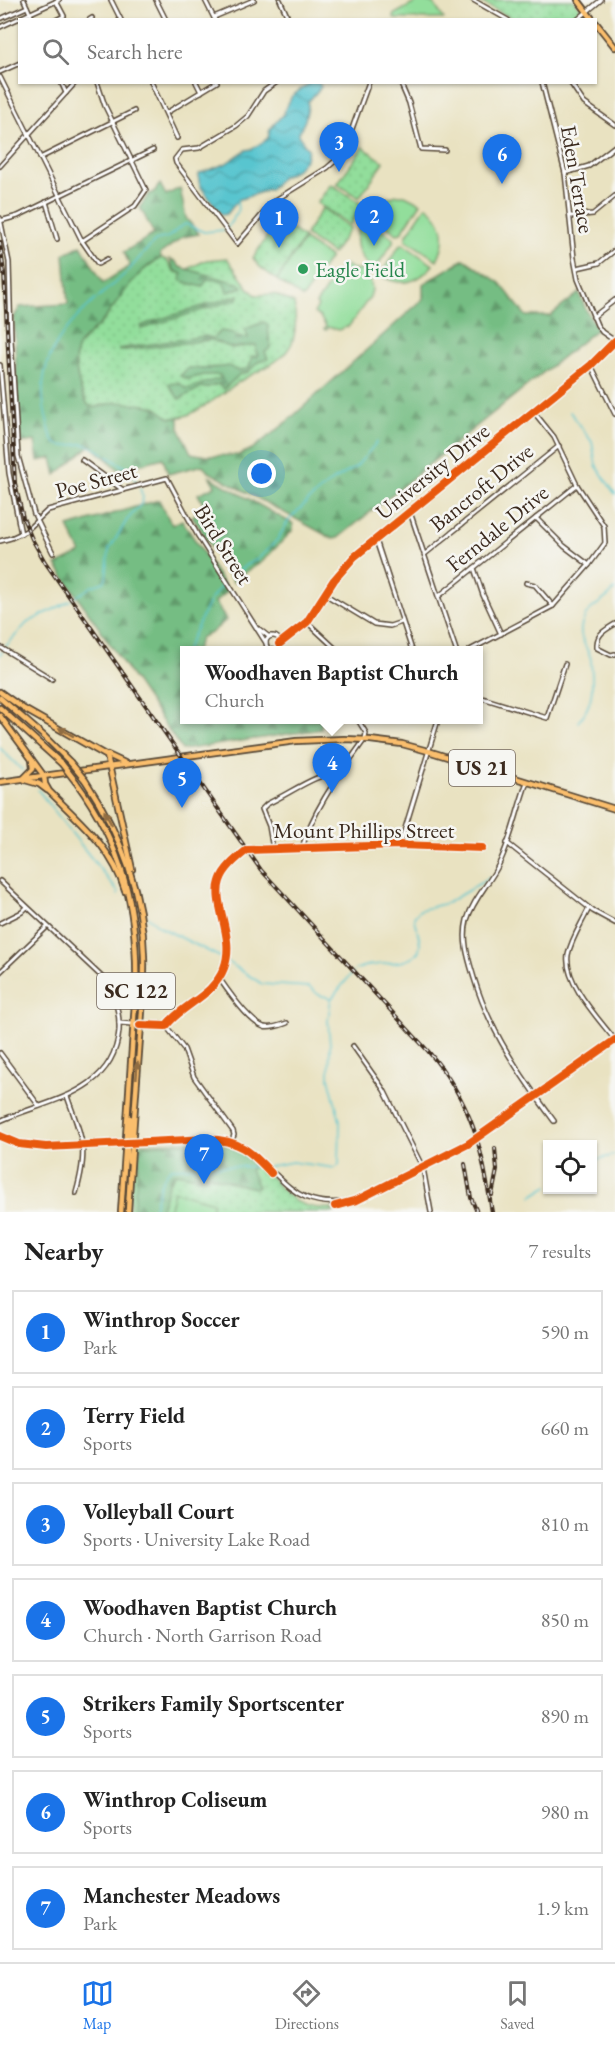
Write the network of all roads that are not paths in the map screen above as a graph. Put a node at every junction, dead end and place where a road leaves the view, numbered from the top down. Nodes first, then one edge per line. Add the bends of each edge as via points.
1 (24, 0) edge
2 (111, 0) edge
3 (156, 0) edge
4 (205, 0) edge
5 (254, 0) edge
6 (280, 0) edge
7 (473, 0) edge
8 (578, 0) edge
9 (601, 0) edge
10 (53, 2) edge
11 (27, 7) junction
12 (586, 11) junction
13 (30, 13) junction
14 (19, 18) edge
15 (32, 18) edge
16 (65, 18) edge
17 (120, 18) edge
18 (165, 18) edge
19 (214, 18) edge
20 (288, 18) edge
21 (504, 18) edge
22 (579, 18) edge
23 (592, 18) edge
24 (0, 19) edge
25 (18, 19) edge
26 (597, 24) edge
27 (0, 27) edge
28 (614, 44) edge
29 (18, 64) edge
30 (0, 72) edge
31 (0, 77) edge
32 (62, 84) edge
33 (74, 84) edge
34 (98, 84) edge
35 (152, 84) edge
36 (197, 84) edge
37 (215, 84) edge
38 (274, 84) edge
39 (368, 84) edge
40 (401, 84) edge
41 (543, 84) edge
42 (571, 84) edge
43 (66, 93) junction
44 (201, 93) junction
45 (134, 111) dead end
46 (166, 113) junction
47 (113, 122) junction
48 (615, 125) edge
49 (28, 135) junction
50 (177, 138) dead end
51 (615, 146) edge
52 (153, 150) dead end
53 (445, 150) dead end
54 (40, 158) junction
55 (132, 160) junction
56 (0, 166) edge
57 (565, 173) junction
58 (59, 196) junction
59 (615, 196) edge
60 (46, 202) junction
61 (571, 216) junction
62 (0, 222) edge
63 (57, 239) dead end
64 (82, 241) junction
65 (615, 250) edge
66 (107, 259) dead end
67 (577, 268) junction
68 (615, 300) edge
69 (593, 317) junction
70 (615, 341) edge
71 (591, 364) junction
72 (0, 365) edge
73 (0, 374) edge
74 (2, 407) edge
75 (533, 411) junction
76 (615, 414) edge
77 (559, 446) junction
78 (81, 460) dead end
79 (167, 478) joint
80 (577, 485) junction
81 (123, 490) junction
82 (410, 512) junction
83 (536, 518) junction
84 (37, 520) junction
85 (21, 534) junction
86 (376, 540) junction
87 (0, 541) edge
88 (53, 553) dead end
89 (425, 554) junction
90 (588, 566) junction
91 (474, 568) junction
92 (526, 583) dead end
93 (326, 595) junction
94 (439, 596) junction
95 (553, 606) junction
96 (307, 622) junction
97 (403, 622) junction
98 (615, 624) edge
99 (256, 626) junction
100 (501, 634) junction
101 (272, 636) junction
102 (278, 639) junction
103 (285, 639) junction
104 (266, 643) junction
105 (279, 644) joint
106 (267, 646) edge
107 (333, 646) edge
108 (410, 646) edge
109 (454, 646) edge
110 (479, 646) edge
111 (0, 647) edge
112 (615, 654) edge
113 (565, 663) dead end
114 (52, 679) dead end
115 (0, 692) edge
116 (0, 698) edge
117 (483, 698) edge
118 (0, 708) edge
119 (0, 716) edge
120 (360, 724) edge
121 (437, 724) edge
122 (365, 739) junction
123 (428, 751) junction
124 (104, 753) junction
125 (31, 757) junction
126 (127, 764) junction
127 (108, 767) junction
128 (344, 771) junction
129 (44, 776) junction
130 (22, 779) junction
131 (113, 780) junction
132 (0, 782) edge
133 (527, 782) junction
134 (49, 791) junction
135 (615, 809) edge
136 (507, 843) junction
137 (400, 845) junction
138 (302, 848) junction
139 (482, 848) dead end
140 (273, 849) junction
141 (0, 881) edge
142 (138, 905) junction
143 (27, 907) junction
144 (589, 908) junction
145 (0, 922) edge
146 (615, 923) edge
147 (47, 927) junction
148 (136, 937) junction
149 (0, 972) edge
150 (219, 978) junction
151 (119, 1023) junction
152 (287, 1023) dead end
153 (133, 1024) junction
154 (140, 1025) junction
155 (166, 1026) junction
156 (615, 1040) edge
157 (353, 1046) dead end
158 (0, 1053) edge
159 (67, 1096) junction
160 (536, 1096) junction
161 (39, 1106) junction
162 (0, 1121) edge
163 (554, 1121) dead end
164 (0, 1136) edge
165 (129, 1143) junction
166 (231, 1143) junction
167 (84, 1145) junction
168 (423, 1168) junction
169 (76, 1193) dead end
170 (337, 1206) junction
171 (121, 1212) edge
172 (128, 1212) edge
173 (337, 1212) edge
174 (431, 1212) edge

1 - 11 street
2 - 17 street
3 - 18 street
4 - 19 street
5 - 19 street
6 - 20 street
7 - 21 street
8 - 12 main road
9 - 12 street
10 - 13 street
10 - 16 street
11 - 13 street
11 - 24 street
12 - 22 street
12 - 23 main road
13 - 14 street
13 - 15 street
25 - 27 street
26 - 28 main road
29 - 30 street
31 - 49 street
32 - 43 street
33 - 43 street
34 - 47 street
35 - 46 street
36 - 44 street
37 - 44 street
38 - 39 street via 236,126 199,148 182,150 175,159 237,244 274,201 335,161 349,137
40 - 53 street via 421,149
41 - 57 street, Eden Terrace
42 - 48 street via 584,103
43 - 49 street
44 - 46 street
45 - 47 street
46 - 50 street
47 - 54 street
47 - 55 street
49 - 54 street
49 - 56 street
51 - 57 street via 589,166
52 - 55 street
54 - 58 street
55 - 58 street
55 - 64 street via 146,190 135,206
57 - 61 street, Eden Terrace
58 - 60 street
58 - 64 street
59 - 61 street via 593,214
60 - 62 street
60 - 63 street
61 - 67 street, Eden Terrace
62 - 84 street via 10,271 18,456
64 - 66 street via 98,264
65 - 67 street via 598,263
67 - 69 street, Eden Terrace
68 - 69 street
69 - 70 street, Eden Terrace via 602,332
70 - 71 street, University Drive
71 - 75 street, University Drive
71 - 76 street
72 - 73 street
73 - 74 street
74 - 85 street
75 - 77 street
75 - 82 street, University Drive
77 - 80 street
77 - 89 street, Bancroft Drive
78 - 81 street
79 - 81 street, Poe Street
79 - 99 street, Bird Street via 198,536
80 - 83 street, Ferndale Drive
80 - 90 street via 606,534 601,550
81 - 84 street, Poe Street via 54,508
82 - 86 street, University Drive
82 - 89 street
83 - 90 street
83 - 91 street, Ferndale Drive
84 - 85 street, Poe Street
84 - 88 street
85 - 87 street
86 - 93 street, University Drive via 347,564
86 - 97 street
89 - 94 street
90 - 95 street
91 - 94 street, Ferndale Drive
91 - 100 street
92 - 95 street via 535,585
93 - 96 street, University Drive
93 - 97 street via 374,624 390,626
94 - 109 street
95 - 100 street
96 - 103 street, University Drive
96 - 107 street
97 - 108 street
98 - 112 street via 596,640 597,648
99 - 101 street, Bird Street
99 - 104 street, Bird Street
100 - 110 street
101 - 102 street, Bird Street
101 - 104 street
102 - 103 street
102 - 105 street
103 - 105 street, University Drive
104 - 106 street, Bird Street
111 - 114 street
113 - 117 street via 547,718
124 -> 115 main road
142 -> 116 main road, SC 122, bridge via 130,870 115,833 85,780 45,737
118 - 148 main road, SC 122, bridge via 62,764 95,810 116,851 129,893
119 - 125 main road
120 - 122 street
121 - 123 street
122 - 123 main road, US 21
122 - 126 main road, US 21 via 296,741
122 - 128 street
123 - 133 main road, US 21
123 - 137 street
124 - 126 main road
124 - 127 main road
125 - 129 main road
125 - 130 main road via 33,769
126 - 127 main road, US 21
126 - 131 main road
127 - 129 main road, US 21
127 - 131 main road
128 - 138 street via 315,814
128 - 140 street via 319,776 262,809
129 - 130 main road, US 21
129 - 134 main road
130 - 132 main road, US 21
130 - 134 main road
131 - 142 main road
133 - 135 main road, US 21
133 - 136 street
134 - 148 main road via 96,836 111,857 125,888
136 - 144 street
136 - 160 street via 494,874 471,910 465,947 489,1020
137 - 138 street, Mount Phillips Street
137 - 139 street, Mount Phillips Street
138 - 140 street, Mount Phillips Street
140 - 150 street, Mount Phillips Street via 247,850 219,882 228,942
141 - 143 street
142 - 154 main road, SC 122 via 144,957
143 - 145 street
143 - 147 street
144 - 146 street
144 - 156 street via 568,954 569,973
147 - 149 street
147 - 151 street via 103,978 114,998
148 - 153 main road, SC 122
150 - 152 street via 254,1020 265,1027
150 - 155 street
151 - 153 street
151 - 159 street via 115,1049 106,1066 91,1083
153 - 165 main road, SC 122
154 - 155 street
165 -> 154 main road, SC 122
155 - 166 street via 184,1049 194,1077 233,1131
156 - 160 street
157 - 168 street via 384,1090
158 - 161 street
159 - 161 street
159 - 167 street
160 - 163 street
160 - 168 street via 478,1137
161 - 162 street
164 - 167 street via 37,1146
165 - 166 street via 207,1139
165 - 167 street
165 - 171 main road, SC 122
165 - 172 main road
166 - 170 street via 249,1150 299,1200
167 - 169 street
168 - 170 street
168 - 174 street
170 - 173 street

